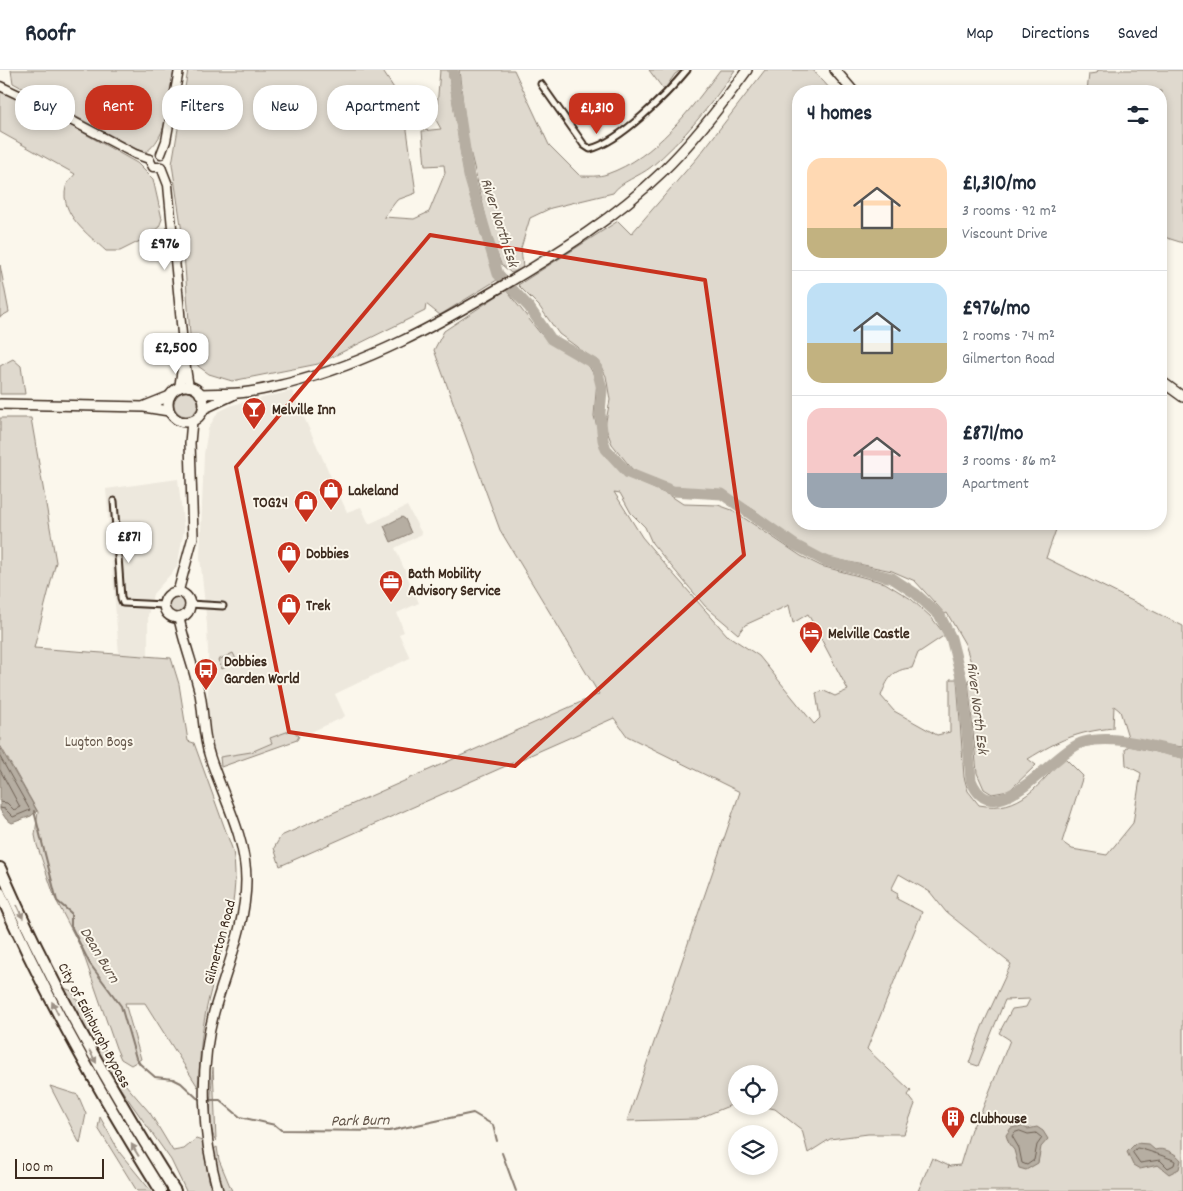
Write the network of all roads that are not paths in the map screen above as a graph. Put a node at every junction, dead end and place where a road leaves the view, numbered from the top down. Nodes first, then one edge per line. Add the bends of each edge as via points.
1 (179, 70) edge
2 (687, 70) edge
3 (747, 70) edge
4 (835, 70) edge
5 (541, 84) dead end
6 (848, 85) edge
7 (0, 86) edge
8 (161, 154) junction
9 (149, 158) junction
10 (161, 167) junction
11 (184, 355) junction
12 (1167, 385) edge
13 (189, 387) junction
14 (179, 388) junction
15 (238, 393) junction
16 (200, 394) junction
17 (170, 396) junction
18 (1183, 397) edge
19 (0, 404) edge
20 (144, 407) junction
21 (203, 410) junction
22 (170, 411) junction
23 (192, 421) junction
24 (182, 422) junction
25 (190, 444) junction
26 (114, 501) dead end
27 (178, 592) junction
28 (189, 604) junction
29 (164, 605) junction
30 (223, 606) dead end
31 (179, 618) junction
32 (0, 868) edge
33 (0, 893) edge
34 (161, 1191) edge
35 (175, 1191) edge
36 (218, 1191) edge

1 - 8 main road
2 - 5 street via 666,94 616,137 590,149
3 - 15 main road via 697,135 663,171 586,234 431,328 372,356 314,377
4 - 6 main road
7 - 9 main road
8 - 9 main road via 156,153
8 - 10 main road via 165,161
9 - 10 main road via 153,167
10 - 11 main road via 168,185
11 - 13 main road
11 - 14 main road
12 - 18 main road
13 - 14 main road
13 - 16 main road
14 - 17 main road
15 - 16 main road
15 - 21 main road
16 - 21 main road
17 - 20 main road
17 - 22 main road
19 - 20 main road
20 - 22 main road
21 - 23 main road
22 - 24 main road
23 - 24 main road
23 - 25 main road
24 - 25 main road
25 - 27 main road via 193,536
26 - 29 street via 123,603
27 - 28 main road
27 - 29 main road via 170,595
28 - 30 street
28 - 31 main road via 188,612
29 - 31 main road via 167,613
31 - 36 main road, Gilmerton Road via 200,695 209,755 238,833 245,864 245,896 240,925 208,1042 206,1100 209,1145
32 -> 35 highway, City of Edinburgh Bypass via 42,960 87,1045
34 -> 33 highway, City of Edinburgh Bypass via 76,1047

